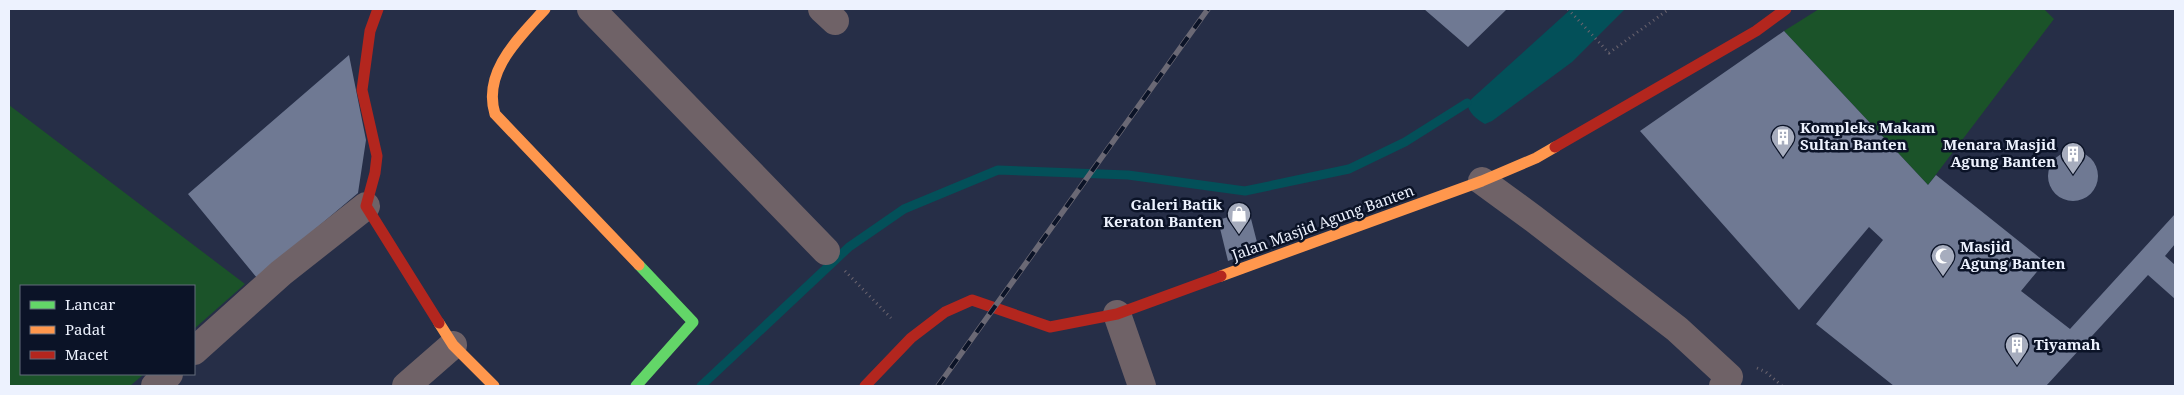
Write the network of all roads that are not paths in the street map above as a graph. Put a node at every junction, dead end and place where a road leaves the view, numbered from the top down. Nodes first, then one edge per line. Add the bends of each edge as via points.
1 (378, 9) edge
2 (545, 9) edge
3 (591, 9) edge
4 (1786, 9) edge
5 (1482, 181) junction
6 (366, 206) junction
7 (835, 260) road end
8 (1117, 314) junction
9 (453, 346) junction
10 (195, 350) edge
11 (168, 375) edge
12 (155, 386) edge
13 (406, 386) edge
14 (494, 386) edge
15 (636, 386) edge
16 (865, 386) edge
17 (1142, 386) edge
18 (1723, 386) edge

1 - 6 street via 370,31 362,90 377,156
2 - 15 street via 517,40 496,74 491,94 495,114 693,322
3 - 7 street
4 - 5 street, Jalan Masjid Agung Banten via 1756,30 1536,158
5 - 8 street, Jalan Masjid Agung Banten
5 - 18 street via 1677,330 1729,378
6 - 9 street
6 - 10 street via 281,273
8 - 16 street, Jalan Masjid Agung Banten via 1050,327 972,300 945,312 910,338
8 - 17 street
9 - 13 street
9 - 14 street
11 - 12 street

